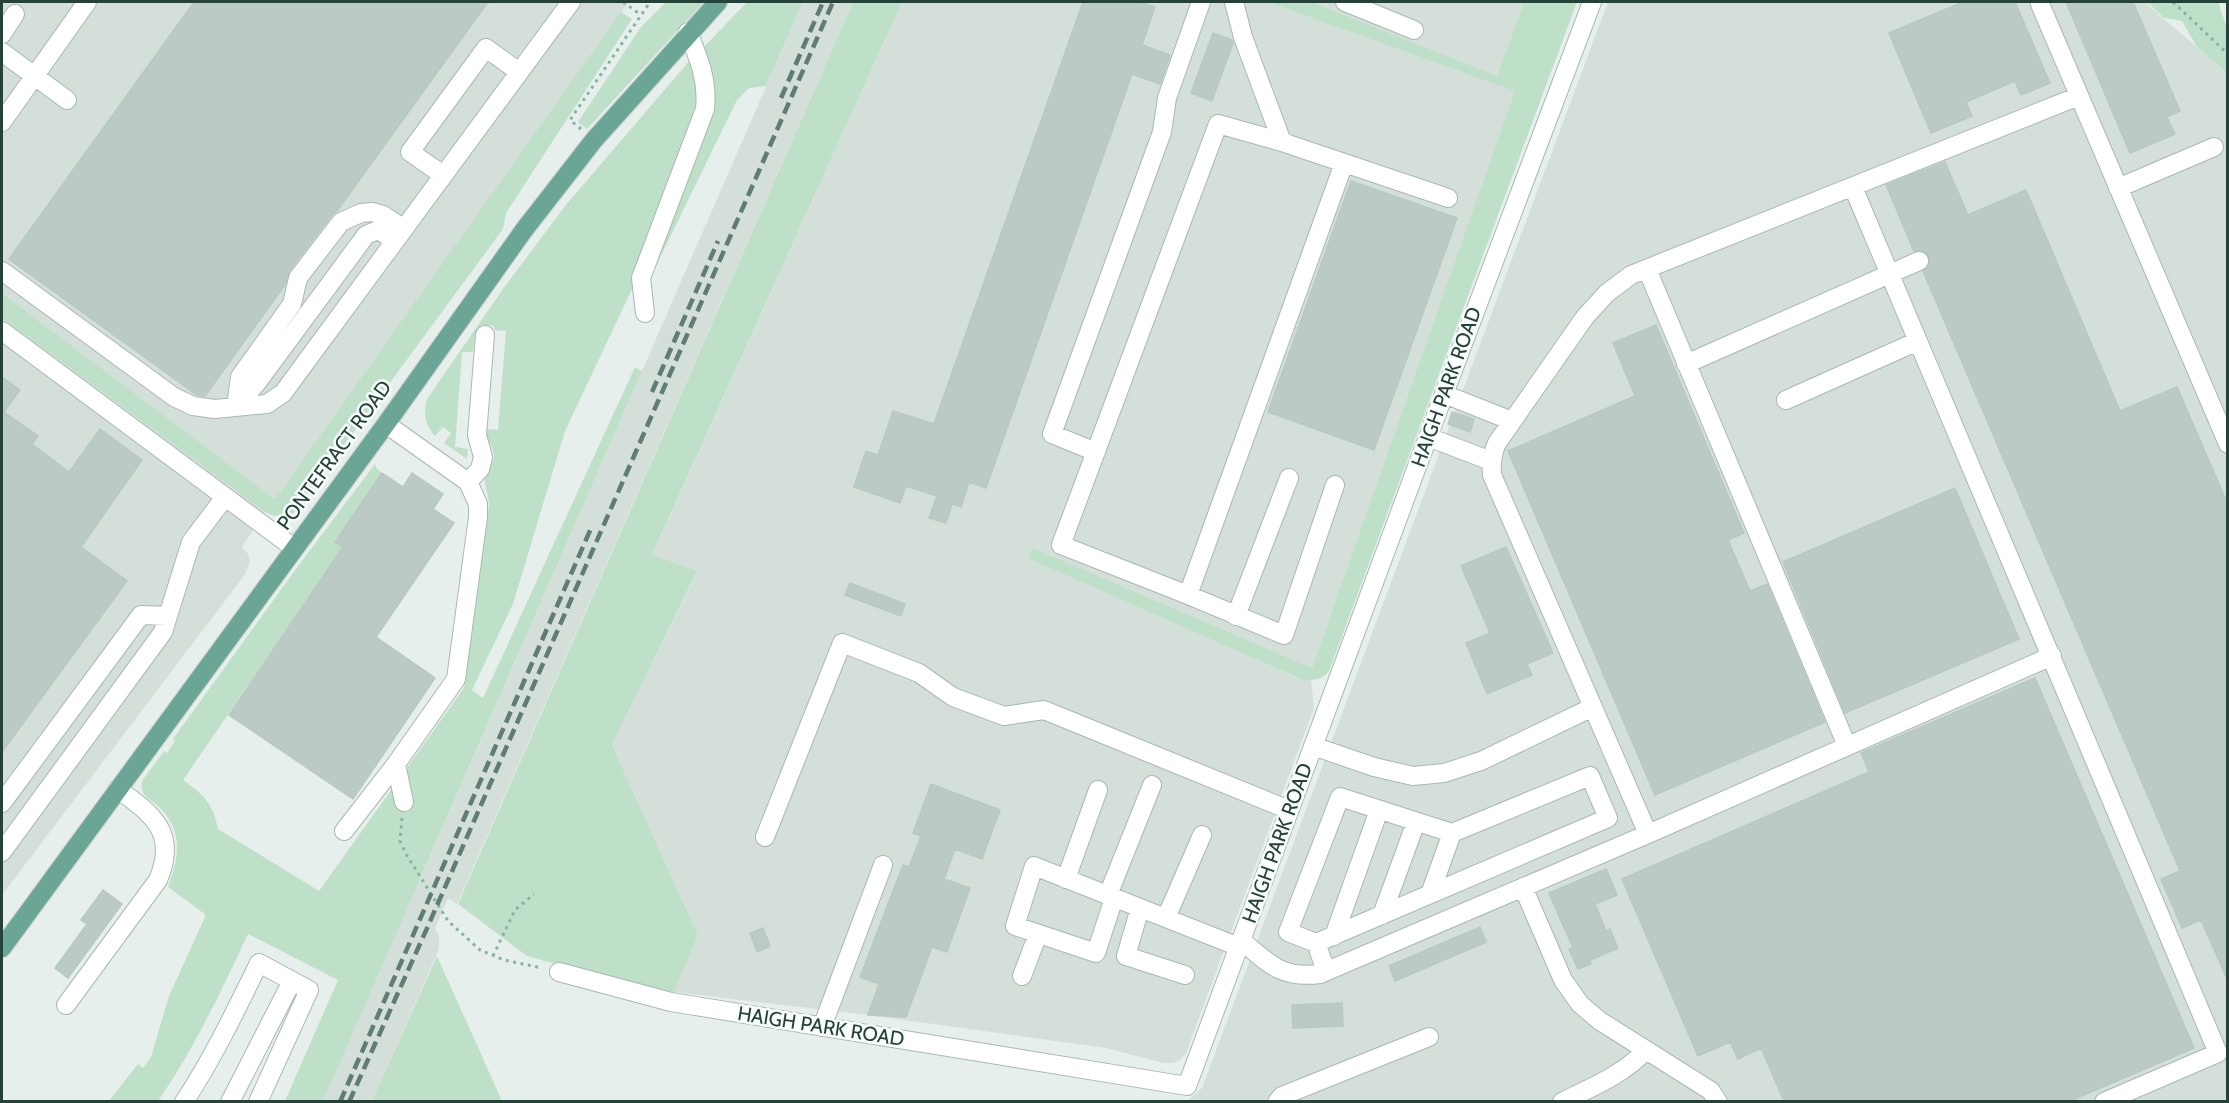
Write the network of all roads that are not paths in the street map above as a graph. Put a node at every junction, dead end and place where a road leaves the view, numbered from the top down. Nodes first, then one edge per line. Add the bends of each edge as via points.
1 (87, 2) edge
2 (571, 2) edge
3 (718, 2) edge
4 (1201, 2) edge
5 (1234, 2) edge
6 (1345, 2) edge
7 (1592, 2) edge
8 (2040, 4) dead end
9 (15, 14) dead end
10 (1414, 30) dead end
11 (688, 32) junction
12 (2, 34) edge
13 (2, 52) edge
14 (519, 72) junction
15 (34, 76) junction
16 (2079, 96) junction
17 (67, 100) dead end
18 (3, 115) edge
19 (1282, 141) junction
20 (2214, 147) dead end
21 (1344, 163) junction
22 (443, 175) junction
23 (1853, 187) junction
24 (2118, 188) junction
25 (1448, 198) dead end
26 (400, 234) junction
27 (1919, 261) dead end
28 (1647, 269) junction
29 (2, 271) edge
30 (1890, 274) junction
31 (645, 313) dead end
32 (2, 331) edge
33 (485, 334) dead end
34 (1918, 341) junction
35 (1686, 364) junction
36 (1444, 394) junction
37 (1786, 400) dead end
38 (236, 406) junction
39 (1512, 421) junction
40 (386, 424) junction
41 (1428, 437) junction
42 (2228, 444) edge
43 (1096, 452) junction
44 (1491, 461) junction
45 (1289, 478) dead end
46 (468, 482) junction
47 (1335, 485) dead end
48 (225, 497) junction
49 (294, 548) junction
50 (1188, 595) junction
51 (1236, 615) junction
52 (168, 616) junction
53 (2052, 656) junction
54 (1593, 707) junction
55 (1313, 746) junction
56 (1847, 746) junction
57 (396, 764) junction
58 (1152, 785) dead end
59 (118, 789) junction
60 (1098, 789) dead end
61 (404, 802) road end
62 (2, 803) edge
63 (1289, 810) junction
64 (1379, 810) junction
65 (1416, 822) junction
66 (344, 831) dead end
67 (1452, 833) junction
68 (1648, 834) junction
69 (1202, 835) dead end
70 (765, 837) dead end
71 (2, 852) edge
72 (883, 865) dead end
73 (1066, 879) junction
74 (1523, 887) junction
75 (1431, 894) junction
76 (1111, 896) junction
77 (1140, 908) junction
78 (1382, 915) junction
79 (1166, 918) junction
80 (1038, 934) junction
81 (1334, 936) junction
82 (1240, 943) junction
83 (1316, 943) junction
84 (2, 948) edge
85 (1326, 971) junction
86 (559, 972) road end
87 (1185, 975) dead end
88 (1022, 976) dead end
89 (292, 981) junction
90 (66, 1005) dead end
91 (822, 1027) junction
92 (1429, 1037) dead end
93 (1646, 1050) junction
94 (1183, 1094) edge
95 (184, 1101) edge
96 (230, 1101) edge
97 (258, 1101) edge
98 (1277, 1101) edge
99 (1562, 1101) edge
100 (1718, 1101) edge
101 (2104, 1101) edge

1 - 15 lane
2 - 14 lane
3 - 11 main road, PONTEFRACT ROAD
4 - 43 lane via 1167,98 1162,132 1052,434
5 - 19 lane
6 - 10 lane
7 - 36 lane, HAIGH PARK ROAD
8 - 16 lane
9 - 12 lane
11 - 31 lane via 703,66 705,109 641,278
11 - 40 main road, PONTEFRACT ROAD via 594,140 524,230
13 - 15 lane
14 - 22 lane
14 - 22 lane via 486,48 410,152
15 - 17 lane
15 - 18 lane
16 - 23 lane
16 - 24 lane
19 - 21 lane
19 - 43 lane via 1218,124
20 - 24 lane
21 - 25 lane
21 - 50 lane
22 - 26 lane
23 - 28 lane
23 - 30 lane
24 - 42 lane
26 - 38 lane via 283,393 267,404
26 - 38 lane via 378,230 366,235
26 - 38 lane via 383,215 372,212 341,222 298,278 292,304 240,377
27 - 30 lane
28 - 35 lane
28 - 39 lane via 1631,275 1599,301
29 - 38 lane via 174,397 193,406
30 - 34 lane
30 - 35 lane
32 - 48 lane
33 - 46 lane via 477,435 483,457 480,469
34 - 37 lane
34 - 53 lane
35 - 56 lane
36 - 39 lane
36 - 41 lane, HAIGH PARK ROAD
39 - 44 lane via 1497,442
40 - 46 lane
40 - 49 main road, PONTEFRACT ROAD
41 - 44 lane
41 - 55 lane, HAIGH PARK ROAD
43 - 50 lane via 1061,545
44 - 54 lane via 1492,475
45 - 51 lane
46 - 57 lane via 478,504 478,517 456,679
47 - 51 lane via 1284,635
48 - 49 lane
48 - 52 lane via 192,542
49 - 59 main road, PONTEFRACT ROAD
50 - 51 lane
52 - 62 lane via 141,615
52 - 71 lane via 163,632
53 - 56 lane
53 - 101 lane via 2218,1053
54 - 55 lane via 1480,761 1443,773 1413,776
54 - 68 lane
55 - 63 lane, HAIGH PARK ROAD
56 - 68 lane
57 - 61 lane
57 - 66 lane
58 - 76 lane
59 - 84 main road, PONTEFRACT ROAD
59 - 90 lane via 156,821 166,850 164,866 158,880
60 - 73 lane
63 - 70 lane via 1044,710 1004,716 953,697 919,673 842,643
63 - 82 lane, HAIGH PARK ROAD
64 - 65 lane
64 - 81 lane
64 - 83 lane via 1340,797 1288,932
65 - 67 lane
65 - 78 lane
67 - 75 lane
67 - 75 lane via 1590,776 1608,818
68 - 74 lane
69 - 79 lane
72 - 91 lane
73 - 76 lane
73 - 80 lane via 1034,866 1015,926
74 - 85 lane
74 - 93 lane via 1563,980 1580,1004
75 - 78 lane
76 - 77 lane
76 - 80 lane via 1096,953
77 - 79 lane
77 - 87 lane via 1126,956
78 - 81 lane
79 - 82 lane
80 - 88 lane
81 - 83 lane
82 - 85 lane via 1286,974 1303,976
82 - 94 lane, HAIGH PARK ROAD
83 - 85 lane
86 - 91 lane, HAIGH PARK ROAD via 671,1002
89 - 95 lane via 259,963
89 - 96 lane
89 - 97 lane via 309,990
91 - 94 lane, HAIGH PARK ROAD
92 - 98 lane
93 - 99 lane via 1617,1074
93 - 100 lane via 1711,1091

